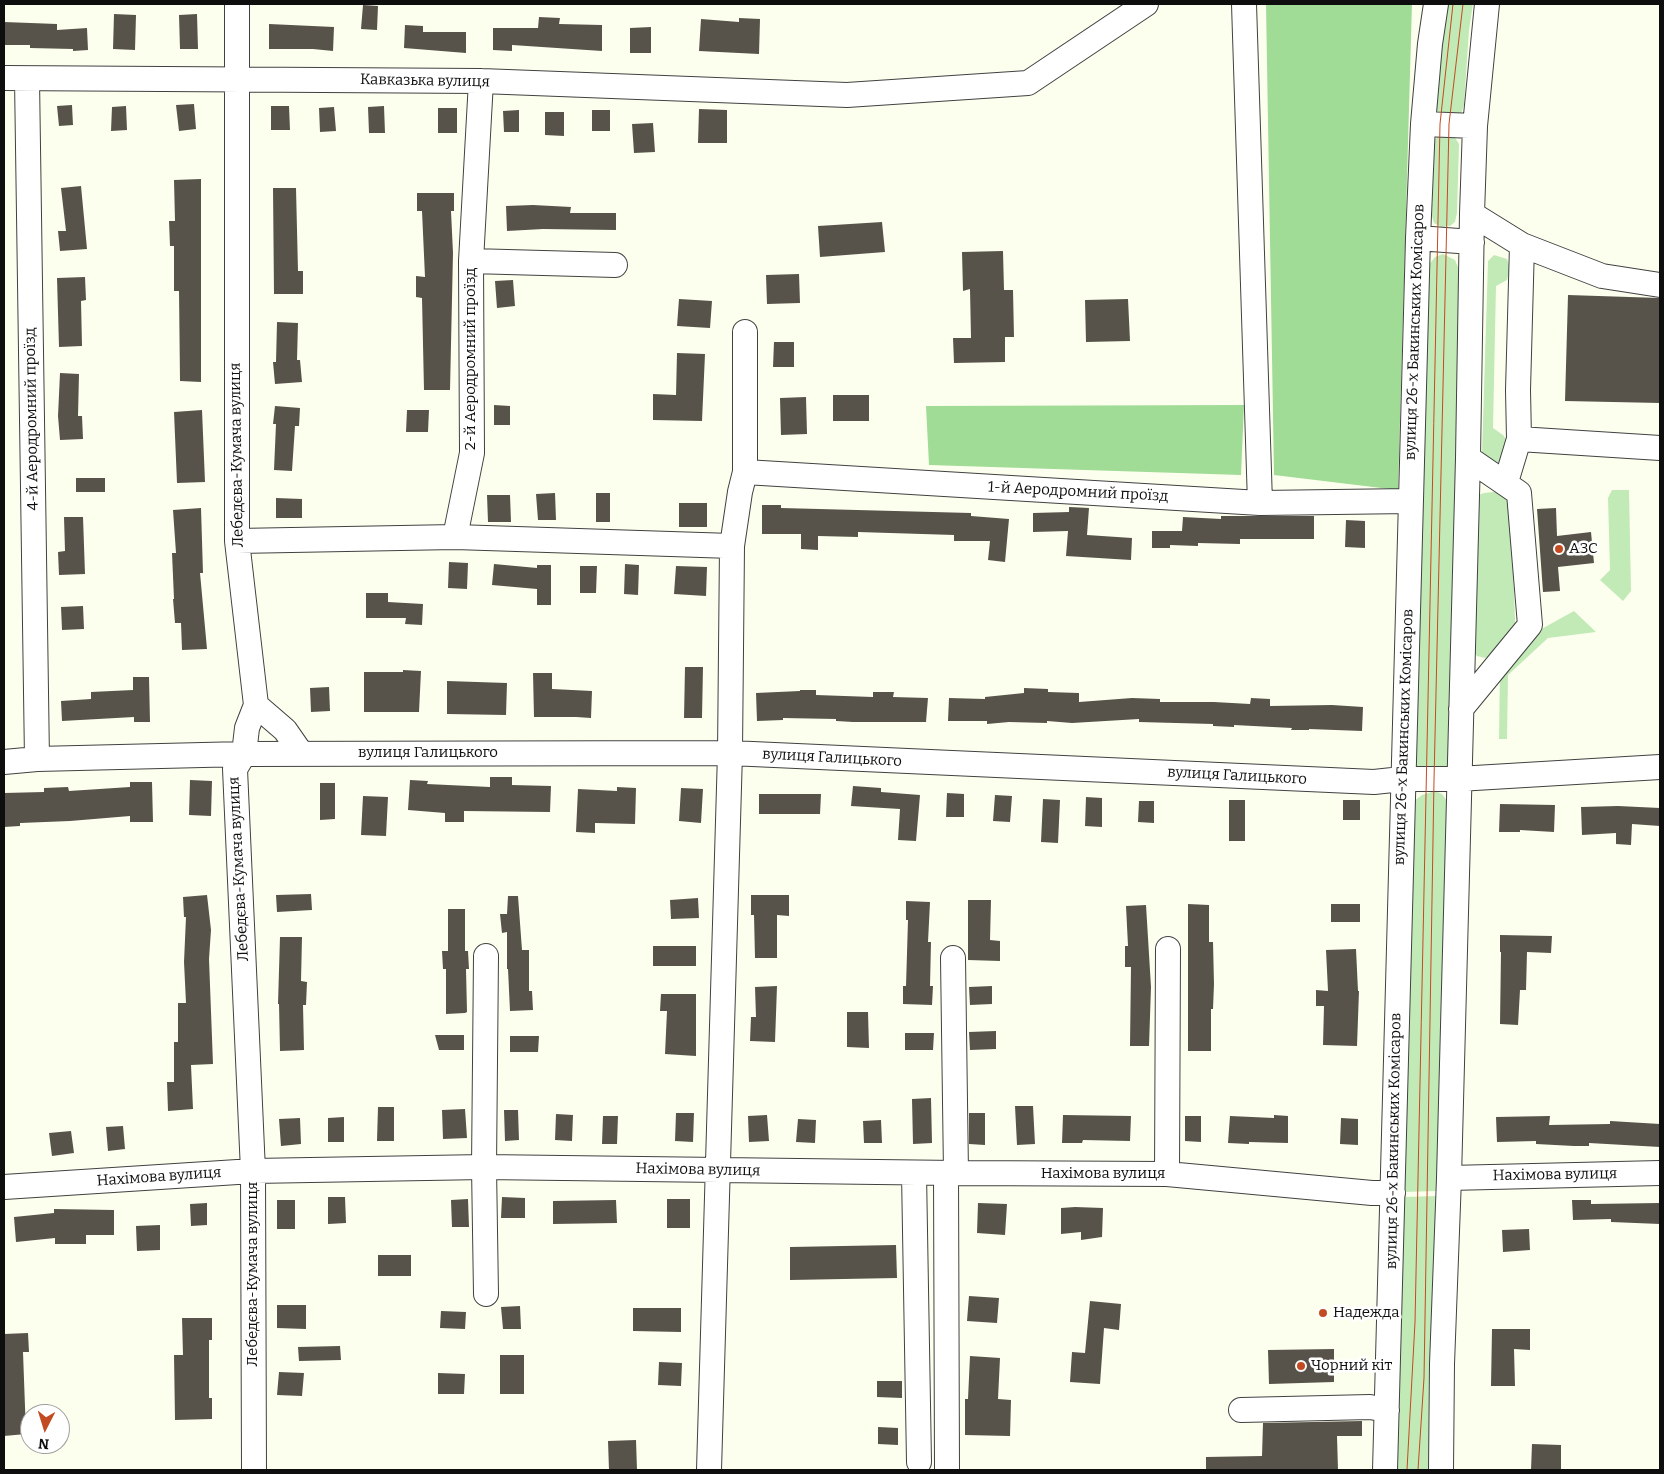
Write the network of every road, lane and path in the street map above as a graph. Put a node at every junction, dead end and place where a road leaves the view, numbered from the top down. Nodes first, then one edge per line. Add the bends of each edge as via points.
1 (237, 4) edge
2 (1146, 4) edge
3 (1244, 4) edge
4 (1436, 4) edge
5 (1487, 4) edge
6 (4, 78) edge
7 (27, 79) junction
8 (236, 80) junction
9 (481, 81) junction
10 (1423, 124) junction
11 (1475, 126) junction
12 (1472, 214) junction
13 (1418, 238) junction
14 (1472, 242) junction
15 (1522, 245) junction
16 (472, 261) junction
17 (616, 265) dead end
18 (1660, 285) edge
19 (745, 332) dead end
20 (1519, 438) junction
21 (1660, 448) edge
22 (1468, 458) junction
23 (745, 472) junction
24 (1506, 482) junction
25 (1410, 501) junction
26 (1260, 503) junction
27 (455, 537) junction
28 (237, 541) junction
29 (732, 546) junction
30 (256, 705) junction
31 (1460, 709) junction
32 (244, 754) junction
33 (301, 754) junction
34 (730, 754) junction
35 (37, 759) junction
36 (4, 762) edge
37 (1660, 767) edge
38 (1402, 779) junction
39 (1458, 779) junction
40 (1168, 949) dead end
41 (486, 956) dead end
42 (953, 958) dead end
43 (484, 1167) junction
44 (253, 1171) junction
45 (717, 1171) junction
46 (914, 1173) junction
47 (951, 1173) junction
48 (1660, 1173) edge
49 (1167, 1174) junction
50 (1449, 1178) junction
51 (4, 1188) edge
52 (1393, 1193) junction
53 (486, 1294) dead end
54 (1241, 1410) dead end
55 (1387, 1410) junction
56 (919, 1462) dead end
57 (254, 1470) edge
58 (709, 1470) edge
59 (947, 1470) edge
60 (1386, 1470) edge
61 (1441, 1470) edge

1 - 8 street, Лебедєва-Кумача вулиця
2 - 9 street, Кавказька вулиця via 1028,82 846,95
3 - 26 street
4 - 10 street, вулиця 26-х Бакинських Комісаров
5 - 11 street
6 - 7 street, Кавказька вулиця
7 - 8 street, Кавказька вулиця
7 - 35 street, 4-й Аеродромний проїзд
8 - 9 street, Кавказька вулиця
8 - 28 street, Лебедєва-Кумача вулиця
9 - 16 street, 2-й Аеродромний проїзд
10 - 11 street
10 - 13 street, вулиця 26-х Бакинських Комісаров
11 - 12 street
12 - 14 street
12 - 15 street
13 - 14 street
13 - 25 street, вулиця 26-х Бакинських Комісаров
14 - 22 street
15 - 18 street via 1602,276
15 - 20 street
16 - 17 street
16 - 27 street, 2-й Аеродромний проїзд via 472,453
19 - 23 street
20 - 21 street
20 - 24 street
22 - 24 street
22 - 31 street
23 - 26 street, 1-й Аеродромний проїзд
23 - 29 street
24 - 31 street via 1519,493 1530,625
25 - 26 street, 1-й Аеродромний проїзд
25 - 38 street, вулиця 26-х Бакинських Комісаров
27 - 28 street
27 - 29 street
28 - 30 street, Лебедєва-Кумача вулиця
29 - 34 street
30 - 32 street, Лебедєва-Кумача вулиця via 247,728
30 - 33 street via 285,730
31 - 39 street
32 - 33 street, вулиця Галицького
32 - 35 street, вулиця Галицького
32 - 44 street, Лебедєва-Кумача вулиця via 235,769
33 - 34 street, вулиця Галицького
34 - 38 street, вулиця Галицького via 1374,782
34 - 45 street
35 - 36 street, вулиця Галицького
37 - 39 street, вулиця Галицького
38 - 39 street, вулиця Галицького
38 - 52 street, вулиця 26-х Бакинських Комісаров
39 - 50 street
40 - 49 street
41 - 43 street
42 - 47 street
43 - 44 street, Нахімова вулиця
43 - 45 street, Нахімова вулиця
43 - 53 street
44 - 51 street, Нахімова вулиця
44 - 57 street, Лебедєва-Кумача вулиця
45 - 46 street, Нахімова вулиця
45 - 58 street
46 - 47 street, Нахімова вулиця
46 - 56 street
47 - 49 street, Нахімова вулиця
47 - 59 street
48 - 50 street, Нахімова вулиця
49 - 52 street, Нахімова вулиця
50 - 61 street
52 - 55 street, вулиця 26-х Бакинських Комісаров
54 - 55 street
55 - 60 street, вулиця 26-х Бакинських Комісаров

